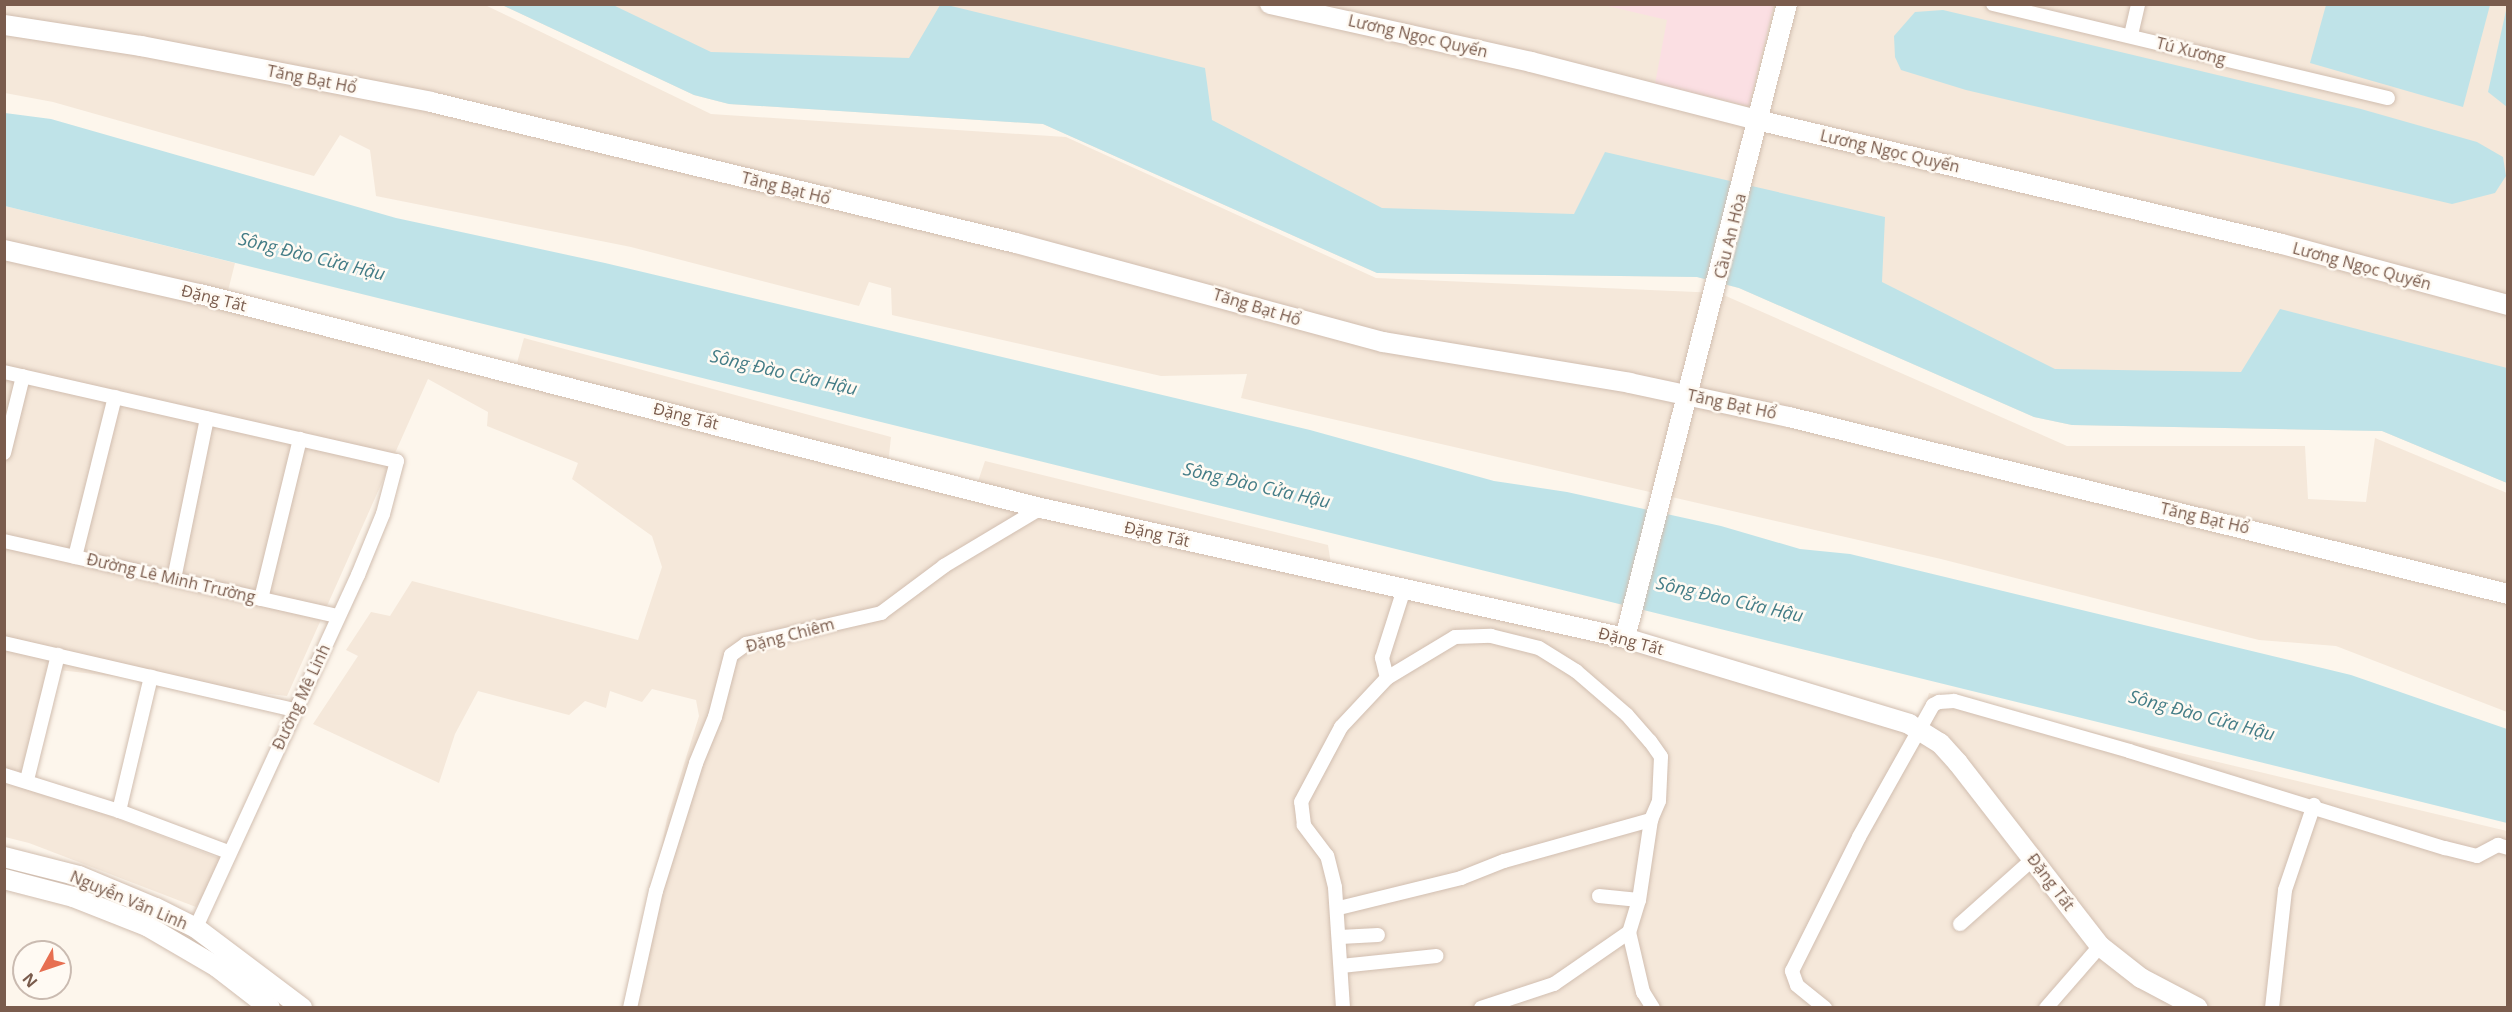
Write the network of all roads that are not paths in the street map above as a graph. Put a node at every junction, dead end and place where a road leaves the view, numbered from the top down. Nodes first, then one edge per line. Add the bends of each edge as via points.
1 (1270, 4) edge
2 (1787, 4) edge
3 (1993, 4) edge
4 (2138, 4) edge
5 (4, 25) edge
6 (2131, 35) junction
7 (2388, 98) dead end
8 (1757, 120) junction
9 (4, 250) edge
10 (2508, 305) edge
11 (4, 372) edge
12 (23, 376) junction
13 (1690, 395) junction
14 (115, 397) junction
15 (207, 418) junction
16 (300, 439) junction
17 (5, 449) edge
18 (1041, 508) junction
19 (4, 541) edge
20 (75, 557) junction
21 (174, 579) junction
22 (1404, 589) junction
23 (2508, 594) edge
24 (261, 599) junction
25 (338, 616) junction
26 (1625, 638) junction
27 (4, 643) edge
28 (58, 655) junction
29 (151, 677) junction
30 (1387, 678) junction
31 (294, 710) junction
32 (1920, 729) junction
33 (4, 775) edge
34 (27, 780) junction
35 (2314, 805) junction
36 (119, 811) junction
37 (1651, 820) junction
38 (2508, 848) edge
39 (228, 852) junction
40 (4, 857) edge
41 (2034, 858) junction
42 (4, 879) edge
43 (1599, 896) dead end
44 (1639, 900) junction
45 (1339, 908) junction
46 (1960, 924) dead end
47 (195, 928) junction
48 (1629, 932) junction
49 (1378, 935) dead end
50 (1340, 937) junction
51 (2100, 946) junction
52 (1436, 956) dead end
53 (1341, 966) junction
54 (297, 1006) edge
55 (270, 1008) edge
56 (630, 1008) edge
57 (1343, 1008) edge
58 (1481, 1008) edge
59 (1653, 1008) edge
60 (1826, 1008) edge
61 (2046, 1008) edge
62 (2198, 1008) edge
63 (2272, 1008) edge

1 - 8 street, Lương Ngọc Quyến via 1531,62
2 - 8 street, Cầu An Hòa
3 - 6 street, Tú Xương
4 - 6 street
5 - 13 street, Tăng Bạt Hổ via 152,48 431,102 1016,243 1383,342
6 - 7 street, Tú Xương
8 - 10 street, Lương Ngọc Quyến via 2282,244
8 - 13 street, Cầu An Hòa
9 - 18 street, Đặng Tất via 200,294
11 - 12 street
12 - 14 street
12 - 17 street
13 - 23 street, Tăng Bạt Hổ
13 - 26 street, Cầu An Hòa
14 - 15 street
14 - 20 street
15 - 16 street
15 - 21 street
16 - 24 street
16 - 25 street, Đường Mê Linh via 397,462 383,514
18 - 22 street, Đặng Tất
18 - 56 street, Đặng Chiêm via 944,566 881,613 746,644 731,655 715,717 696,763 656,891
19 - 20 street, Đường Lê Minh Trường
20 - 21 street, Đường Lê Minh Trường
21 - 24 street, Đường Lê Minh Trường
22 - 26 street, Đặng Tất
22 - 30 street via 1382,658
24 - 25 street, Đường Lê Minh Trường
25 - 31 street, Đường Mê Linh
26 - 32 street, Đặng Tất
27 - 28 street
28 - 29 street
28 - 34 street
29 - 31 street
29 - 36 street
30 - 37 street via 1455,637 1491,636 1539,648 1576,671 1656,749 1661,757 1659,801
30 - 45 street via 1341,727 1301,802 1304,825 1327,856
31 - 39 street, Đường Mê Linh
32 - 35 street via 1933,705 1954,701
32 - 41 street, Đặng Tất via 1958,763
32 - 60 street via 1859,837 1792,971 1797,985
33 - 34 street
34 - 36 street
35 - 38 street via 2477,856 2498,845
35 - 63 street via 2285,890
36 - 39 street
37 - 44 street
37 - 45 street via 1503,861 1461,878
39 - 47 street, Đường Mê Linh
40 - 47 street, Nguyễn Văn Linh via 79,876
41 - 46 street
41 - 51 street, Đặng Tất
42 - 55 street, Nguyễn Văn Linh via 73,897 147,926 217,967
43 - 44 street
44 - 48 street
45 - 50 street
47 - 54 street, Nguyễn Văn Linh
48 - 58 street via 1554,984
48 - 59 street via 1643,992
49 - 50 street
50 - 53 street
51 - 61 street
51 - 62 street, Đặng Tất via 2141,978
52 - 53 street
53 - 57 street

